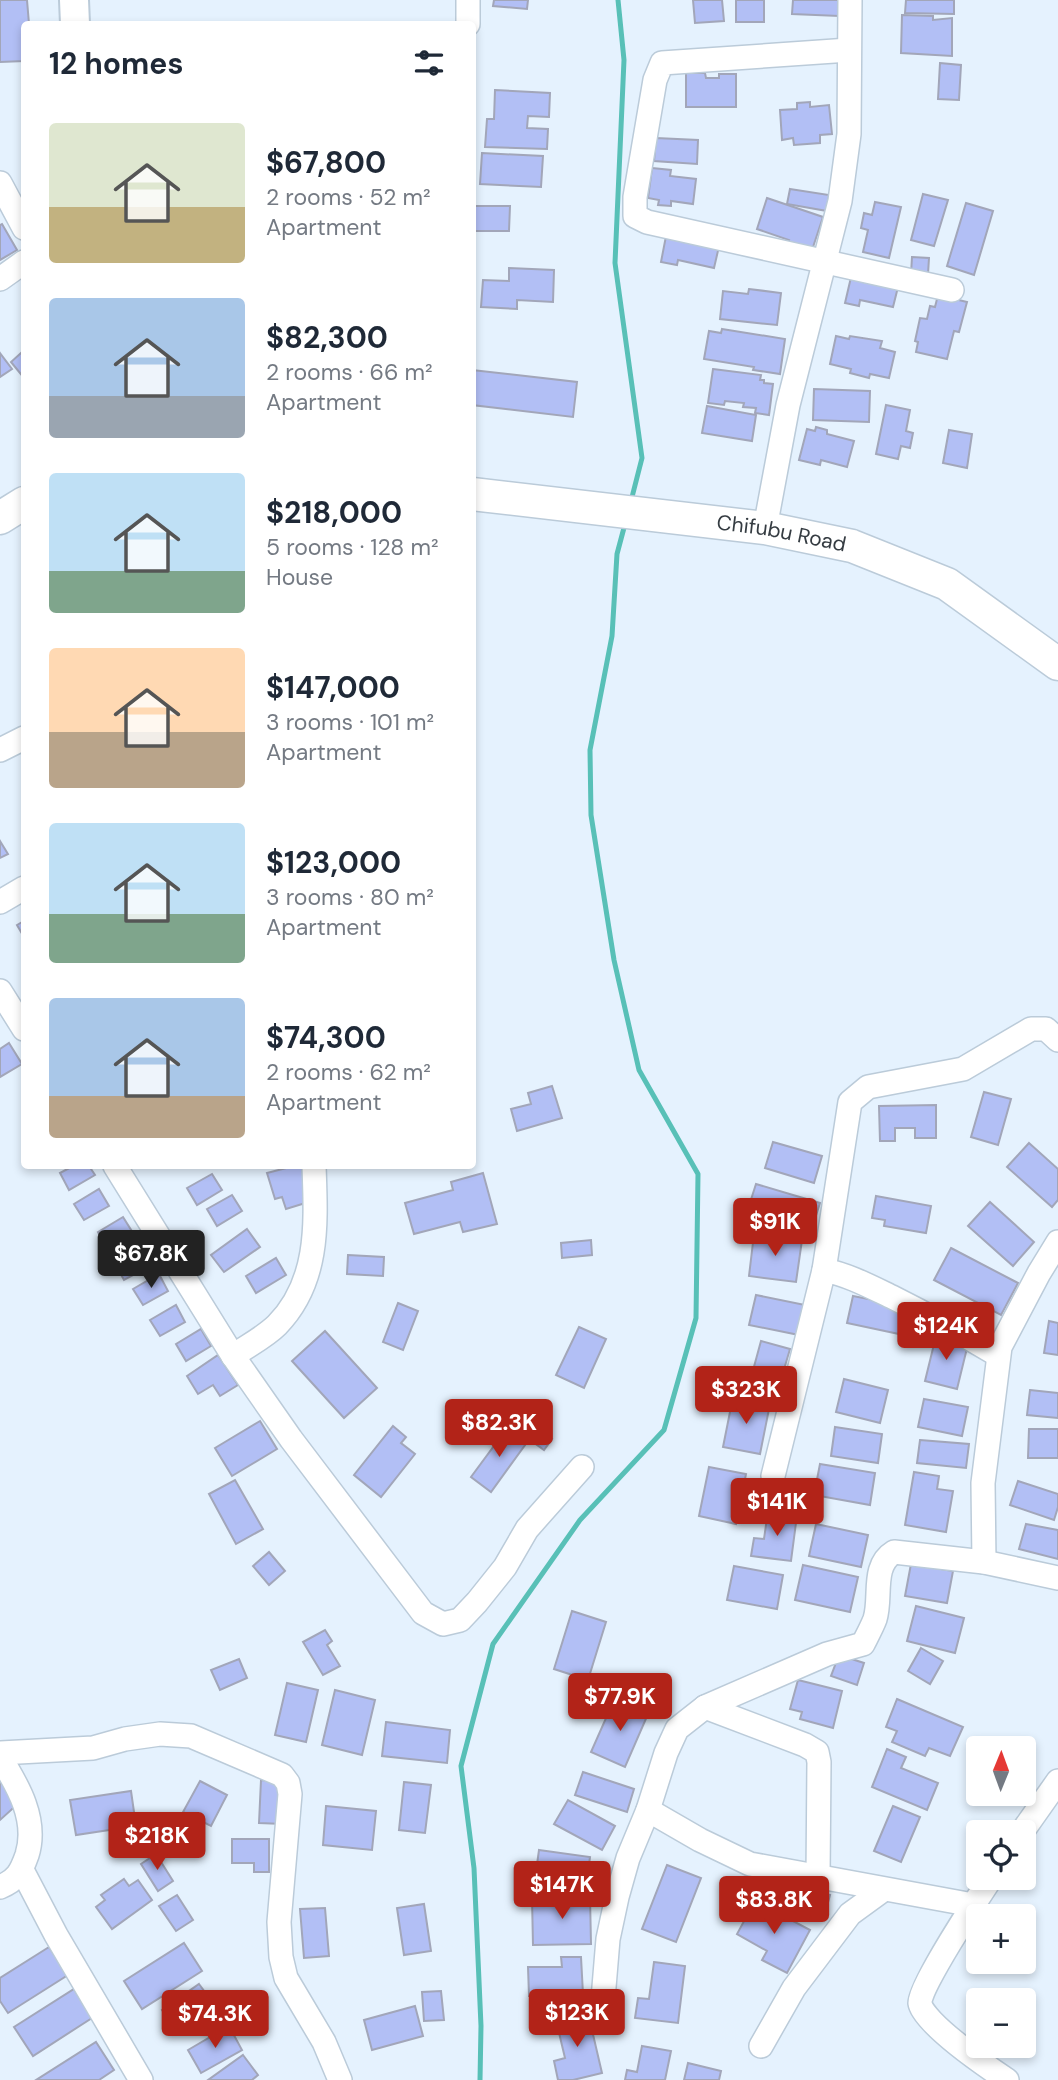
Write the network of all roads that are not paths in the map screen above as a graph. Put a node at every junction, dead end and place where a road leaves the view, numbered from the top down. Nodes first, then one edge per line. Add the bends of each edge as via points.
1 (74, 0) edge
2 (468, 0) edge
3 (850, 0) edge
4 (75, 21) edge
5 (468, 21) edge
6 (849, 50) junction
7 (0, 183) edge
8 (21, 222) edge
9 (826, 261) junction
10 (21, 264) edge
11 (0, 279) edge
12 (952, 290) dead end
13 (476, 494) edge
14 (21, 505) edge
15 (0, 518) edge
16 (765, 528) junction
17 (1058, 664) edge
18 (21, 740) edge
19 (0, 750) edge
20 (21, 890) edge
21 (0, 902) edge
22 (0, 991) edge
23 (21, 1024) edge
24 (1058, 1040) edge
25 (117, 1169) edge
26 (314, 1169) edge
27 (1058, 1242) edge
28 (824, 1270) junction
29 (998, 1355) junction
30 (233, 1356) junction
31 (582, 1467) dead end
32 (773, 1476) dead end
33 (984, 1562) junction
34 (1058, 1578) edge
35 (705, 1707) junction
36 (0, 1755) edge
37 (1058, 1780) edge
38 (648, 1810) junction
39 (1030, 1820) edge
40 (22, 1870) junction
41 (818, 1877) junction
42 (0, 1887) edge
43 (883, 1889) junction
44 (967, 1904) edge
45 (966, 1916) edge
46 (603, 1999) dead end
47 (761, 2046) dead end
48 (141, 2080) edge
49 (340, 2080) edge
50 (1007, 2080) edge

1 - 4 street
2 - 5 street
3 - 6 street
6 - 9 street via 849,134
6 - 9 street via 662,63 655,79 635,197 635,216 647,222
7 - 8 street
9 - 12 street
9 - 16 street via 788,405
10 - 11 street
13 - 16 main road, Chifubu Road
14 - 15 main road
16 - 17 main road, Chifubu Road via 852,546 947,584
18 - 19 street
20 - 21 street
22 - 23 street
24 - 28 street via 1046,1029 1031,1029 962,1069 868,1087 850,1102
25 - 30 street
26 - 30 street via 316,1226 305,1286 276,1327
27 - 29 street via 1004,1336
28 - 29 street via 843,1274 914,1308
28 - 32 street
29 - 33 street via 983,1483
30 - 31 street via 423,1613 443,1624 460,1619 477,1602 527,1529
33 - 34 street
33 - 35 street via 894,1552 881,1567 876,1618 863,1644 827,1654
35 - 38 street via 677,1729
35 - 41 street via 817,1752
36 - 40 street via 15,1781 30,1827
36 - 49 street via 181,1735 282,1775 290,1794 279,1922 281,1957 289,1985 324,2042
37 - 39 street
38 - 41 street via 750,1864
38 - 46 street via 617,1897
40 - 42 street via 13,1882
40 - 48 street
41 - 43 street
43 - 44 street
43 - 47 street via 850,1914 794,1988
45 - 50 street via 931,1973 920,2004 935,2027

